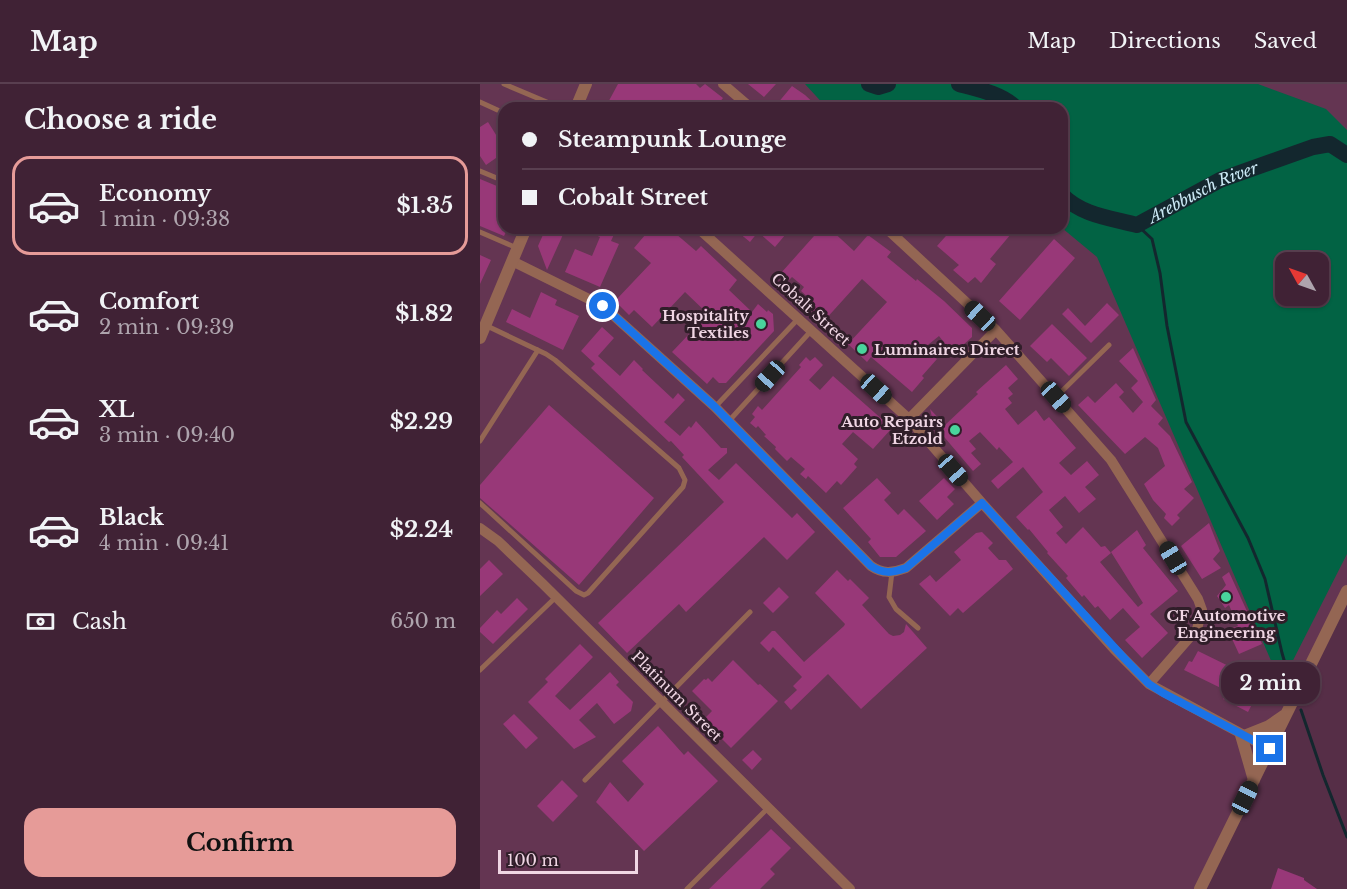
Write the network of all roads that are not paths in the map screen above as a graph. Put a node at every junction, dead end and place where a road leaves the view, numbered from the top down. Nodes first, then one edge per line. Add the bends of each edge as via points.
1 (504, 84) edge
2 (586, 84) edge
3 (723, 84) edge
4 (480, 102) edge
5 (547, 102) edge
6 (578, 102) edge
7 (744, 102) edge
8 (498, 110) edge
9 (480, 171) edge
10 (498, 178) edge
11 (480, 232) edge
12 (523, 234) edge
13 (705, 234) edge
14 (892, 234) edge
15 (517, 249) junction
16 (512, 261) junction
17 (799, 318) junction
18 (485, 325) junction
19 (812, 330) junction
20 (996, 330) junction
21 (480, 338) edge
22 (1109, 345) dead end
23 (538, 350) junction
24 (1056, 397) junction
25 (715, 407) junction
26 (909, 419) junction
27 (728, 422) junction
28 (480, 441) edge
29 (480, 503) edge
30 (982, 503) junction
31 (480, 528) edge
32 (892, 572) junction
33 (1347, 591) edge
34 (556, 597) junction
35 (750, 612) dead end
36 (918, 628) dead end
37 (480, 670) edge
38 (1149, 684) junction
39 (661, 702) junction
40 (1287, 714) junction
41 (1243, 735) junction
42 (1270, 749) junction
43 (585, 780) dead end
44 (1254, 780) junction
45 (768, 808) junction
46 (687, 889) edge
47 (850, 889) edge
48 (1200, 889) edge

1 - 5 lane
2 - 6 street
3 - 7 street
4 - 8 lane
9 - 10 lane
11 - 15 lane
12 - 15 street
13 - 17 street, Cobalt Street
14 - 20 street
15 - 16 street
16 - 18 street
16 - 25 street via 603,306
17 - 19 street, Cobalt Street
17 - 25 lane
18 - 21 street
18 - 23 lane
19 - 26 street, Cobalt Street
19 - 27 lane
20 - 24 street
20 - 26 street
22 - 24 lane
23 - 28 lane
23 - 29 lane via 555,360 679,468 685,480 683,487 584,595
24 - 38 street via 1123,476 1202,610 1197,629
25 - 27 street
26 - 30 street, Cobalt Street
27 - 32 street via 871,566 879,572
30 - 32 street via 920,558
30 - 38 street, Cobalt Street
31 - 34 street, Platinum Street
32 - 36 lane via 889,597 896,609
33 - 40 street
34 - 37 lane
34 - 39 street, Platinum Street
35 - 39 lane
38 - 41 street, Cobalt Street
39 - 43 lane
39 - 45 street, Platinum Street
40 - 41 street via 1269,726
40 - 42 street
41 - 42 street, Cobalt Street
41 - 44 street
42 - 44 street
44 - 48 street
45 - 46 lane
45 - 47 street, Platinum Street

